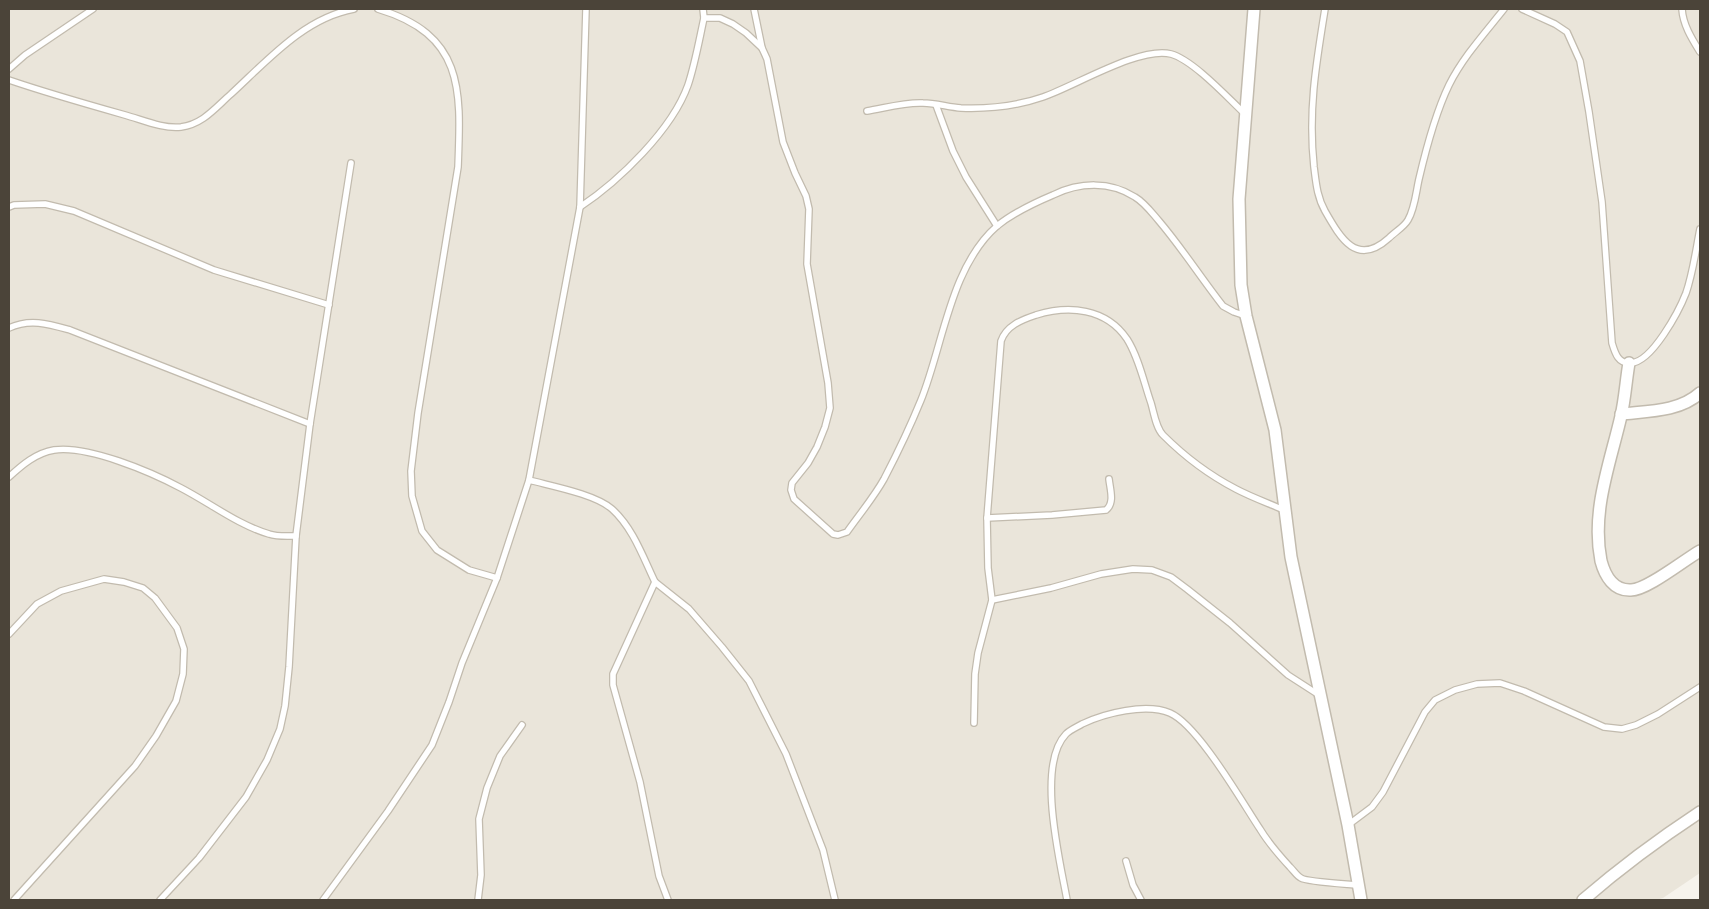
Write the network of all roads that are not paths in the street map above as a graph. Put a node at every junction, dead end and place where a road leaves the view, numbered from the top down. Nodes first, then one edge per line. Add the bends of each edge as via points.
1 (93, 9) edge
2 (354, 9) edge
3 (378, 9) edge
4 (586, 9) edge
5 (703, 9) edge
6 (754, 9) edge
7 (1254, 9) edge
8 (1325, 9) edge
9 (1504, 9) edge
10 (1522, 9) edge
11 (1682, 9) edge
12 (704, 18) junction
13 (762, 48) junction
14 (1700, 52) edge
15 (9, 69) edge
16 (9, 80) edge
17 (936, 105) junction
18 (867, 111) dead end
19 (1245, 114) junction
20 (351, 163) dead end
21 (9, 207) edge
22 (580, 207) junction
23 (998, 226) junction
24 (1700, 229) edge
25 (329, 305) junction
26 (1246, 316) junction
27 (9, 328) edge
28 (1629, 363) junction
29 (1700, 393) edge
30 (1621, 414) junction
31 (310, 424) junction
32 (9, 477) edge
33 (528, 480) junction
34 (1109, 480) dead end
35 (1286, 511) junction
36 (988, 518) junction
37 (296, 536) junction
38 (1700, 551) edge
39 (498, 578) junction
40 (655, 582) junction
41 (992, 600) junction
42 (9, 634) edge
43 (1700, 687) edge
44 (1321, 696) junction
45 (974, 723) dead end
46 (522, 725) dead end
47 (1700, 812) edge
48 (1348, 825) junction
49 (1126, 861) dead end
50 (1357, 885) junction
51 (14, 900) edge
52 (160, 900) edge
53 (322, 900) edge
54 (478, 900) edge
55 (668, 900) edge
56 (835, 900) edge
57 (1067, 900) edge
58 (1141, 900) edge
59 (1360, 900) edge
60 (1583, 900) edge

1 - 15 lane
2 - 16 lane via 324,18 306,28 210,115 184,126 170,127
3 - 39 lane via 427,32 449,62 458,89 458,168 418,412 411,471 412,496 422,531 437,550 469,570
4 - 22 lane
5 - 12 lane
6 - 13 lane
7 - 19 street
8 - 9 lane via 1312,100 1311,142 1317,187 1325,211 1343,238 1355,250 1366,251 1377,247 1408,220 1430,139 1449,86 1468,54
10 - 28 lane via 1567,32 1580,61 1602,202 1612,343 1619,359
11 - 14 lane via 1682,16
12 - 13 lane via 720,18 733,24
12 - 22 lane via 696,57 677,108 658,136 632,164
13 - 23 lane via 783,142 809,209 807,264 830,408 817,447 790,490 794,499 833,534 847,532 883,480 921,400 950,304 979,245
17 - 18 lane via 917,103
17 - 19 lane via 988,108 1015,104 1071,86 1115,64 1147,55 1171,54 1184,60
17 - 23 lane via 966,177
19 - 26 street via 1239,198 1241,286
20 - 25 lane
21 - 25 lane via 45,204 74,211 214,270
22 - 33 lane
23 - 26 lane via 1030,205 1058,192 1087,184 1125,191 1138,199 1176,241 1223,306
24 - 28 lane via 1686,293 1665,333 1652,352
25 - 31 lane
26 - 35 street via 1275,430
27 - 31 lane via 29,322 70,330
28 - 30 street
29 - 30 street via 1672,408
30 - 38 street via 1602,490 1597,529 1607,578 1622,590 1643,587
31 - 37 lane
32 - 37 lane via 30,459 48,451 65,449 97,454 180,487 244,524 269,534
33 - 39 lane
33 - 40 lane via 595,499 611,508 627,526
34 - 36 lane via 1111,504 1106,510
35 - 36 lane via 1237,490 1212,475 1161,433 1127,340 1114,324 1100,315 1075,309 1028,318 1011,326 1004,335
35 - 44 street via 1292,557
36 - 41 lane
37 - 52 lane via 290,667 280,729 246,797 199,858
39 - 53 lane via 432,745
40 - 55 lane via 613,674 613,685 640,782 659,876
40 - 56 lane via 689,609 749,681 786,754 823,850
41 - 44 lane via 1100,574 1132,569 1152,570 1182,585 1288,675
41 - 45 lane via 978,653
42 - 51 lane via 37,604 61,591 104,579 143,588 155,598 177,628 184,649 184,674 176,701 135,766
43 - 48 lane via 1658,714 1622,729 1604,727 1524,691 1500,684 1477,684 1455,690 1435,700 1424,712 1383,792 1372,807
44 - 48 street
46 - 54 lane via 500,756 479,819 481,875
47 - 60 street via 1659,839
48 - 50 street
49 - 58 lane
50 - 57 lane via 1302,879 1272,848 1204,745 1179,718 1151,708 1110,714 1086,722 1066,734 1060,744 1051,792 1054,830
50 - 59 street

